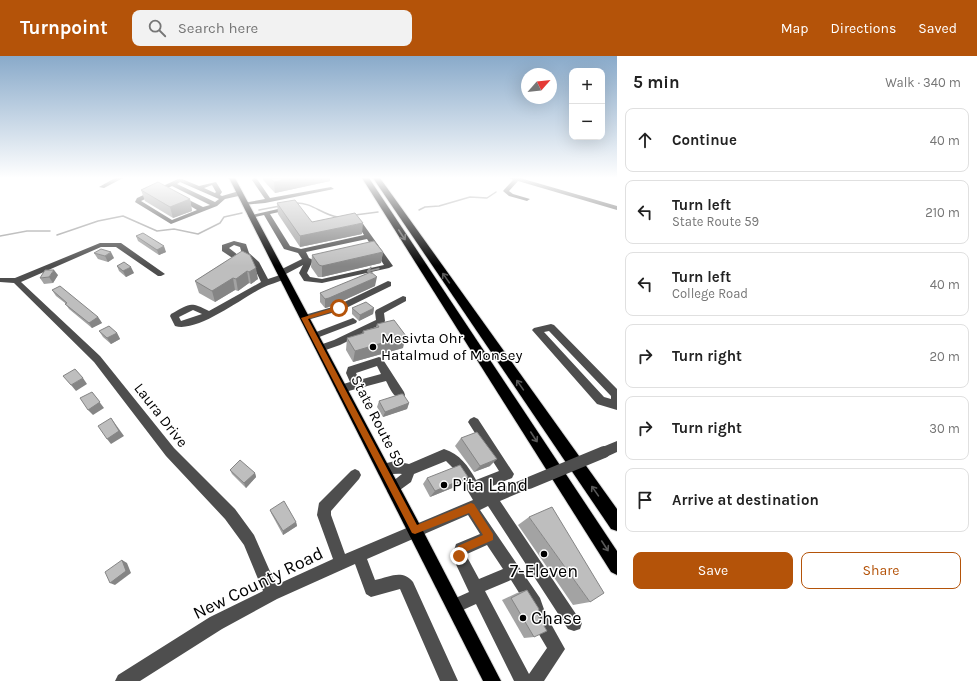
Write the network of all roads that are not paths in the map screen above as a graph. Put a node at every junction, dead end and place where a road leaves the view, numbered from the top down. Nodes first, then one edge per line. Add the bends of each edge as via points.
1 (147, 207) edge
2 (198, 207) edge
3 (210, 207) edge
4 (247, 207) edge
5 (384, 207) edge
6 (396, 207) edge
7 (300, 208) edge
8 (203, 210) junction
9 (266, 213) junction
10 (251, 216) junction
11 (345, 222) edge
12 (370, 236) junction
13 (377, 248) junction
14 (365, 249) edge
15 (301, 251) junction
16 (248, 256) edge
17 (320, 259) edge
18 (306, 260) junction
19 (161, 274) dead end
20 (282, 275) junction
21 (0, 280) edge
22 (16, 281) junction
23 (266, 283) junction
24 (388, 284) dead end
25 (403, 299) dead end
26 (209, 314) dead end
27 (304, 318) junction
28 (353, 321) dead end
29 (314, 336) junction
30 (320, 348) junction
31 (388, 376) junction
32 (357, 385) junction
33 (341, 389) junction
34 (400, 395) edge
35 (617, 404) edge
36 (474, 422) dead end
37 (617, 446) edge
38 (383, 469) junction
39 (408, 470) junction
40 (355, 475) dead end
41 (393, 489) junction
42 (481, 503) junction
43 (617, 523) edge
44 (415, 530) junction
45 (490, 537) junction
46 (359, 555) junction
47 (342, 564) junction
48 (617, 566) edge
49 (518, 585) junction
50 (477, 591) junction
51 (272, 594) junction
52 (454, 606) junction
53 (540, 620) junction
54 (574, 623) dead end
55 (124, 681) edge
56 (449, 681) edge
57 (492, 681) edge
58 (524, 681) edge
59 (534, 681) edge

1 - 8 street via 171,222
2 - 8 street
3 - 8 street
4 - 10 main road, State Route 59
5 -> 48 highway
43 -> 6 highway
7 - 9 street
9 - 10 street
9 - 15 street via 287,247
10 - 20 main road, State Route 59
11 - 12 street via 359,222
12 - 13 street
12 - 15 street
13 - 14 street
13 -> 18 street via 390,266 322,282 307,278 303,273 309,262
15 - 18 street
16 - 23 street via 255,262
17 - 18 street
18 - 20 street
19 - 22 street via 118,245 100,245
20 - 23 street
20 - 27 main road, State Route 59
21 - 22 street
22 - 51 street, Laura Drive via 97,359 170,452 230,514 249,540
23 - 26 street
24 - 27 street via 339,308
25 - 30 street via 379,312 381,321
27 - 29 main road, State Route 59
28 - 29 street
29 - 30 main road, State Route 59
30 - 33 main road, State Route 59
31 - 32 street
31 - 32 street via 378,361 352,370
31 - 34 street
32 - 33 street
33 - 38 main road, State Route 59
35 - 35 street via 616,395 551,327 537,330 601,401
36 - 42 street via 508,474 481,484
37 - 42 street, New County Road, bridge
38 - 39 street via 395,467
38 - 41 main road, State Route 59
39 - 41 street via 407,478
39 - 42 street via 449,455 462,470
40 - 47 street via 324,508 324,515
41 - 44 main road, State Route 59
42 - 44 street, New County Road
42 - 45 street
42 - 54 street
44 - 46 street, New County Road
44 - 52 main road, State Route 59
45 - 49 street
45 - 50 street via 459,552
46 - 47 street, New County Road
46 - 56 street via 371,588 403,580 408,587
47 - 51 street, New County Road
49 - 50 street
49 - 53 street
49 - 53 street via 522,582 535,603
50 - 52 street
50 - 58 street
51 - 55 street, New County Road via 216,623
52 - 57 main road, State Route 59
53 - 59 street via 557,649

